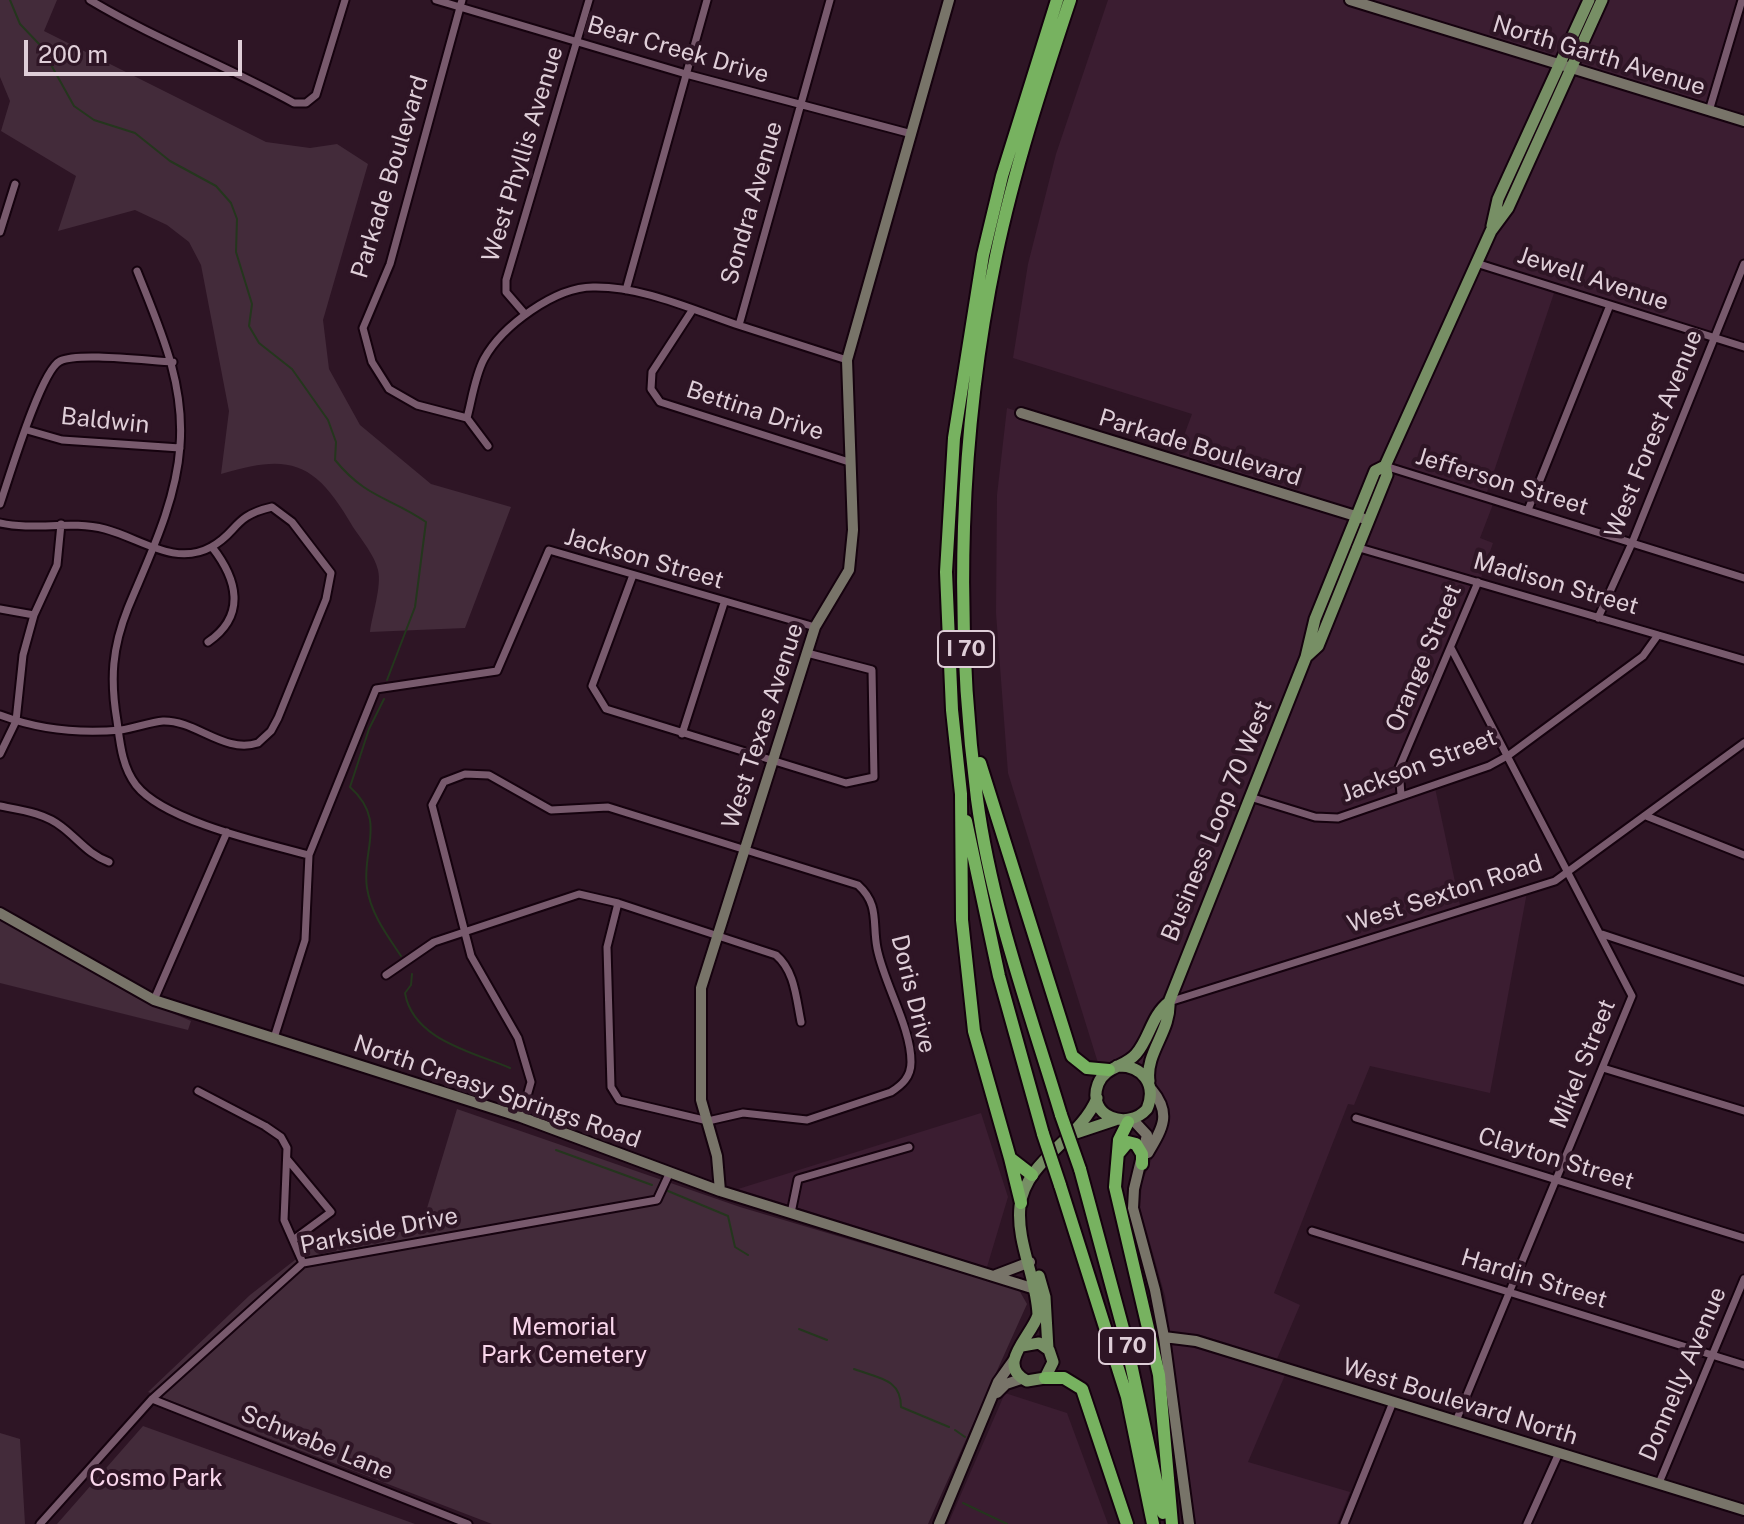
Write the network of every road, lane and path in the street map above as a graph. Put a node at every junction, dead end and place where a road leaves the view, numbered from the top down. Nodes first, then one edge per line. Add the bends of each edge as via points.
1 (90, 0) edge
2 (345, 0) edge
3 (436, 0) edge
4 (462, 0) edge
5 (589, 0) edge
6 (707, 0) edge
7 (830, 0) edge
8 (949, 0) edge
9 (1057, 0) edge
10 (1070, 0) edge
11 (1350, 0) edge
12 (1589, 0) edge
13 (1602, 0) edge
14 (1742, 0) edge
15 (460, 9) junction
16 (577, 43) junction
17 (1565, 67) junction
18 (686, 74) junction
19 (800, 105) junction
20 (1709, 111) junction
21 (1744, 121) edge
22 (912, 134) junction
23 (15, 184) dead end
24 (0, 232) edge
25 (1476, 263) junction
26 (1744, 264) edge
27 (137, 271) dead end
28 (626, 290) junction
29 (1610, 305) junction
30 (693, 309) junction
31 (525, 314) junction
32 (739, 325) junction
33 (1715, 338) junction
34 (1744, 347) edge
35 (847, 360) junction
36 (173, 362) junction
37 (1021, 413) dead end
38 (467, 418) junction
39 (27, 430) junction
40 (488, 446) dead end
41 (180, 448) junction
42 (849, 462) junction
43 (1385, 466) junction
44 (0, 504) edge
45 (1528, 510) junction
46 (1362, 518) junction
47 (0, 523) edge
48 (61, 524) junction
49 (1632, 543) junction
50 (153, 547) junction
51 (212, 547) junction
52 (1356, 547) junction
53 (633, 575) junction
54 (1744, 578) edge
55 (1478, 582) junction
56 (724, 603) junction
57 (0, 609) edge
58 (34, 615) junction
59 (1598, 618) junction
60 (815, 627) junction
61 (1658, 635) junction
62 (208, 642) dead end
63 (1451, 648) junction
64 (807, 653) junction
65 (1306, 657) junction
66 (1744, 660) edge
67 (969, 713) junction
68 (0, 715) edge
69 (16, 721) junction
70 (118, 730) junction
71 (682, 734) junction
72 (1744, 743) edge
73 (0, 754) edge
74 (1509, 755) junction
75 (774, 758) junction
76 (961, 794) junction
77 (1401, 795) junction
78 (1250, 797) junction
79 (0, 806) edge
80 (1646, 816) junction
81 (227, 832) junction
82 (745, 848) junction
83 (309, 855) junction
84 (1744, 855) edge
85 (109, 862) dead end
86 (1570, 872) junction
87 (618, 903) junction
88 (0, 913) edge
89 (466, 930) junction
90 (1602, 934) junction
91 (718, 935) junction
92 (386, 975) dead end
93 (1744, 981) edge
94 (154, 1000) junction
95 (1169, 1002) junction
96 (801, 1022) dead end
97 (274, 1038) junction
98 (1113, 1068) junction
99 (1603, 1068) junction
100 (1150, 1086) junction
101 (198, 1091) dead end
102 (1097, 1098) junction
103 (1744, 1111) edge
104 (521, 1117) junction
105 (1356, 1118) dead end
106 (708, 1121) junction
107 (1125, 1121) junction
108 (1076, 1133) junction
109 (909, 1147) dead end
110 (1117, 1157) junction
111 (1010, 1158) junction
112 (287, 1159) junction
113 (1143, 1161) junction
114 (670, 1172) junction
115 (1032, 1175) junction
116 (1557, 1180) junction
117 (720, 1191) junction
118 (1021, 1203) junction
119 (791, 1213) junction
120 (1312, 1231) dead end
121 (1744, 1238) edge
122 (293, 1240) junction
123 (1030, 1262) junction
124 (303, 1263) junction
125 (996, 1275) junction
126 (1744, 1279) edge
127 (1035, 1289) junction
128 (1510, 1292) junction
129 (1164, 1337) junction
130 (1022, 1346) junction
131 (1049, 1350) junction
132 (1712, 1355) junction
133 (1013, 1361) junction
134 (1744, 1365) edge
135 (1045, 1378) junction
136 (1021, 1379) junction
137 (993, 1397) junction
138 (152, 1399) junction
139 (1393, 1402) junction
140 (1456, 1421) junction
141 (1559, 1453) junction
142 (1659, 1483) junction
143 (1744, 1510) edge
144 (40, 1524) edge
145 (468, 1524) edge
146 (939, 1524) edge
147 (1127, 1524) edge
148 (1153, 1524) edge
149 (1165, 1524) edge
150 (1172, 1524) edge
151 (1189, 1524) edge
152 (1344, 1524) edge
153 (1527, 1524) edge

1 - 2 street via 144,32 200,54 294,103 306,103 316,95
3 - 15 street, Bear Creek Drive
4 - 15 street, Parkade Boulevard
5 - 16 street, West Phyllis Avenue
6 - 18 street
7 - 19 street, Sondra Avenue
8 - 22 street, West Texas Avenue
9 - 76 highway, I 70 via 983,255 954,438 946,572
10 - 67 highway, I 70 via 1016,177 978,358 963,581
11 - 17 street, North Garth Avenue
12 - 17 main road
13 - 17 main road
14 - 20 street
15 - 16 street, Bear Creek Drive
15 - 38 street, Parkade Boulevard via 390,264 363,328 372,362 389,389 417,405
16 - 18 street, Bear Creek Drive
16 - 31 street, West Phyllis Avenue via 506,280 506,292
17 - 20 street, North Garth Avenue
17 - 25 main road, Business Loop 70 West via 1508,208
18 - 19 street, Bear Creek Drive
18 - 28 street
19 - 22 street, Bear Creek Drive
19 - 32 street, Sondra Avenue
20 - 21 street, North Garth Avenue
22 - 35 street, West Texas Avenue
23 - 24 street
25 - 29 street, Jewell Avenue
25 - 43 main road, Business Loop 70 West
26 - 33 street, West Forest Avenue
27 - 36 street
28 - 30 street
28 - 31 street via 592,286 562,292
29 - 33 street, Jewell Avenue
29 - 45 street
30 - 32 street
30 - 42 street, Bettina Drive via 652,372 651,389 660,402
31 - 38 street via 484,359
32 - 35 street
33 - 34 street, Jewell Avenue
33 - 49 street, West Forest Avenue
35 - 42 street, West Texas Avenue
36 - 39 street via 61,360 48,372
36 - 41 street
37 - 46 street, Parkade Boulevard
38 - 40 street
39 - 41 street, Baldwin via 62,440
39 - 44 street
41 - 50 street
42 - 60 street, West Texas Avenue via 853,551 845,578
43 - 45 street, Jefferson Street
43 - 46 main road, Business Loop 70 West via 1387,475
45 - 49 street, Jefferson Street
46 - 52 main road, Business Loop 70 West
46 - 65 main road, Business Loop 70 West via 1315,619
47 - 48 street via 23,528
48 - 50 street via 104,529
48 - 58 street via 57,565
49 - 54 street, Jefferson Street
49 - 59 street, West Forest Avenue
50 - 51 street via 178,556
50 - 70 street via 114,646 111,674
51 - 62 street via 230,571 235,593 218,635
51 - 70 street via 249,512 272,507 292,522 331,573 331,585 271,731 251,746 164,721
52 - 55 street, Madison Street
52 - 65 main road, Business Loop 70 West via 1318,646
53 - 56 street, Jackson Street
53 - 71 street via 592,686 606,709
53 - 83 street, Jackson Street via 549,550 497,671 376,689
55 - 59 street, Madison Street
55 - 63 street, Orange Street
56 - 60 street, Jackson Street
56 - 71 street
57 - 58 street
58 - 69 street via 23,655
59 - 61 street, Madison Street
60 - 64 street, West Texas Avenue
61 - 66 street, Madison Street
61 - 74 street, Jackson Street via 1643,656
63 - 74 street, Mikel Street
63 - 77 street, Orange Street via 1399,768
64 - 75 street, West Texas Avenue
64 - 75 street via 872,670 874,777 846,783
65 - 78 main road, Business Loop 70 West
67 - 98 highway via 984,778 1072,1056 1087,1068
67 - 149 highway, I 70, bridge via 977,801 1004,928 1080,1169 1125,1336
68 - 69 street
69 - 70 street via 56,731
69 - 73 street
70 - 81 street via 125,765 154,802
71 - 75 street
72 - 80 street, West Sexton Road
74 - 77 street, Jackson Street
74 - 86 street, Mikel Street
75 - 82 street, West Texas Avenue
76 - 111 highway via 962,920 974,1031
76 - 148 highway, I 70, bridge via 999,976 1127,1397
77 - 78 street, Jackson Street via 1338,818 1315,817
78 - 95 main road, Business Loop 70 West
79 - 85 street via 44,817 91,855
80 - 84 street
80 - 86 street, West Sexton Road
81 - 83 street
81 - 94 street
82 - 89 street, Doris Drive via 608,807 551,810 489,775 465,774 444,782 432,805
82 - 91 street, West Texas Avenue
82 - 106 street, Doris Drive via 858,885 870,896 877,947 911,1060 910,1073 891,1092 807,1120 743,1113
83 - 97 street, Jackson Street via 305,940
86 - 90 street, Mikel Street
86 - 95 street, West Sexton Road
87 - 89 street via 579,894
87 - 91 street
87 - 106 street via 607,947 611,1087 619,1100
88 - 94 street, North Creasy Springs Road
89 - 92 street via 434,942
89 - 104 street, Doris Drive via 471,956 518,1038 531,1082
90 - 93 street
90 - 99 street, Mikel Street via 1632,996
91 - 96 street via 776,955 787,964
91 - 106 street, West Texas Avenue via 701,988 700,1086
94 - 97 street, North Creasy Springs Road
95 - 98 main road, Business Loop 70 West via 1159,1010 1136,1054
95 - 100 main road, Business Loop 70 West via 1170,1017 1149,1065
97 - 104 street, North Creasy Springs Road
98 - 100 main road via 1136,1068
98 - 102 main road via 1098,1084
99 - 103 street
99 - 116 street, Mikel Street
100 - 107 main road via 1147,1109
100 - 113 street via 1165,1119
101 - 112 street via 281,1137
102 - 107 main road via 1101,1110
102 - 108 main road
104 - 114 street, North Creasy Springs Road
105 - 116 street, Clayton Street
106 - 117 street, West Texas Avenue
107 - 108 main road
107 - 110 highway
107 - 113 street via 1147,1135
108 - 115 main road
109 - 119 street via 798,1179
110 - 113 highway via 1128,1142 1136,1144
110 - 150 highway via 1115,1187 1159,1375
111 - 115 highway
111 - 118 highway
112 - 122 street via 284,1220
112 - 122 street via 331,1212
113 - 129 street via 1133,1208
114 - 117 street, North Creasy Springs Road
114 - 124 street, Parkside Drive via 657,1200
115 - 118 main road
116 - 121 street, Clayton Street
116 - 128 street, Mikel Street
117 - 119 street, North Creasy Springs Road
118 - 123 main road
119 - 125 street, North Creasy Springs Road
120 - 128 street, Hardin Street
122 - 124 street
123 - 125 street
123 - 127 main road
123 - 131 main road via 1045,1297
124 - 138 street, Parkside Drive
125 - 127 street, North Creasy Springs Road
126 - 132 street, Donnelly Avenue
127 - 130 main road via 1038,1315
128 - 132 street, Hardin Street
128 - 140 street, Mikel Street
129 - 139 street, West Boulevard North via 1196,1341
129 - 151 street
130 - 131 main road via 1039,1343
130 - 133 main road
131 - 135 main road via 1053,1362
132 - 134 street, Hardin Street
132 - 142 street, Donnelly Avenue
133 - 136 main road
133 - 137 street
135 - 136 main road
135 - 147 highway via 1064,1378 1082,1389
136 - 137 street
137 - 146 street
138 - 144 street, Parkside Drive
138 - 145 street, Schwabe Lane
139 - 140 street, West Boulevard North
139 - 152 street
140 - 141 street, West Boulevard North
141 - 142 street, West Boulevard North
141 - 153 street
142 - 143 street, West Boulevard North

